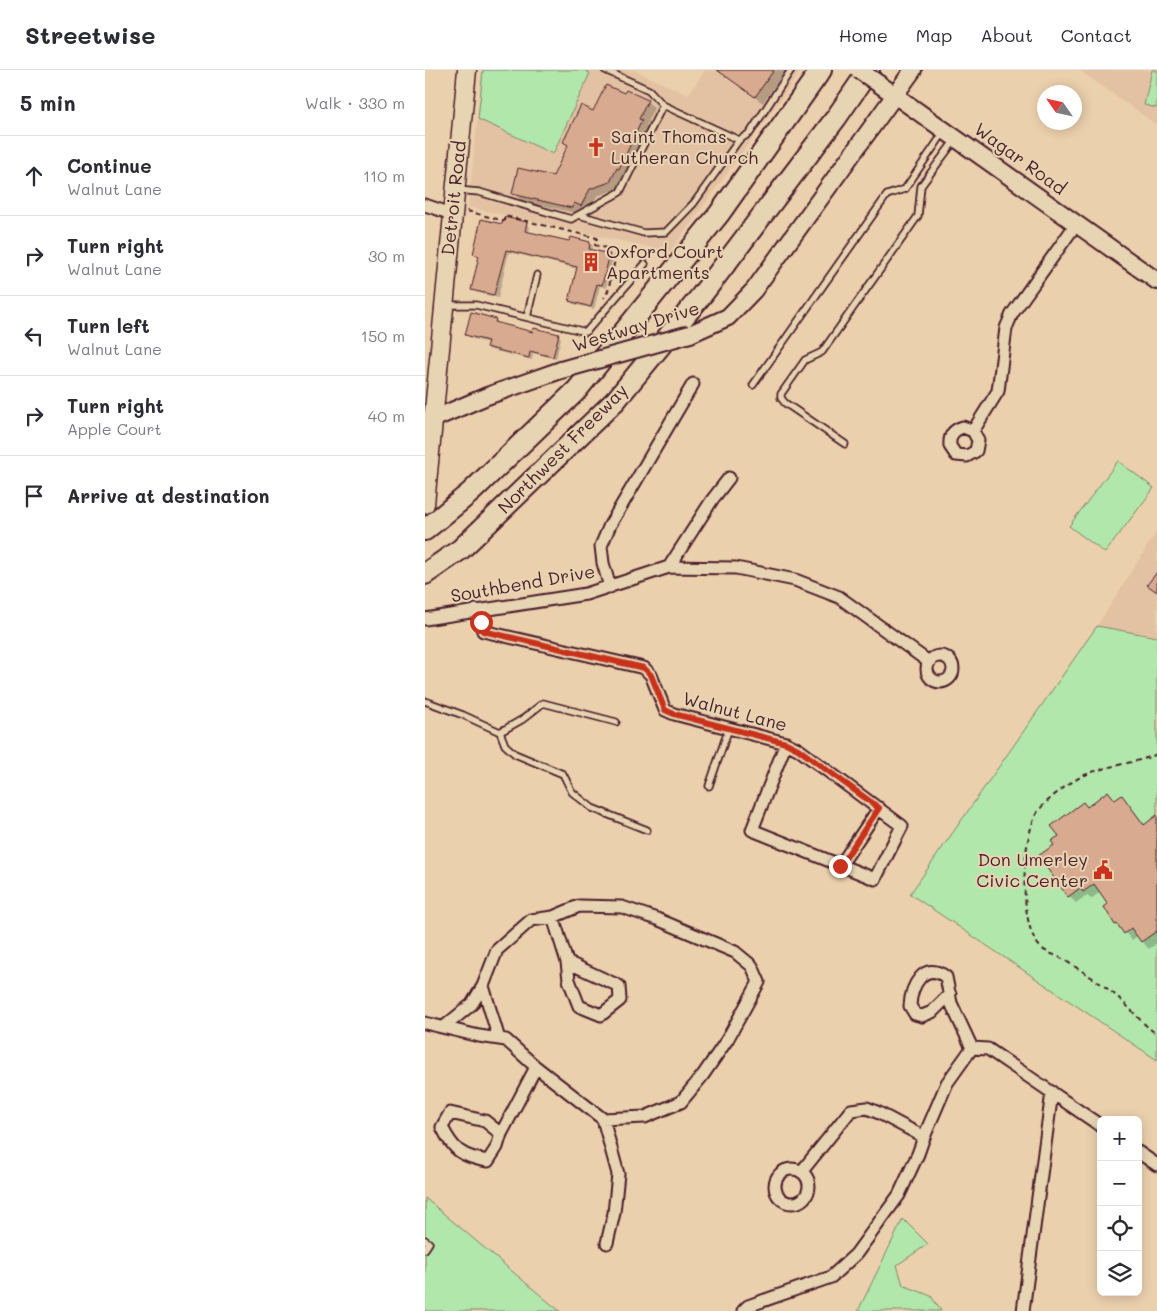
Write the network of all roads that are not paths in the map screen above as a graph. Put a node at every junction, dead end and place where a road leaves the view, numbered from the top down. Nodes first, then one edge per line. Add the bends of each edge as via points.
1 (467, 70) edge
2 (605, 70) edge
3 (791, 70) edge
4 (821, 70) edge
5 (859, 70) edge
6 (913, 70) edge
7 (874, 77) edge
8 (896, 95) junction
9 (663, 105) junction
10 (951, 134) junction
11 (739, 140) junction
12 (455, 190) junction
13 (425, 205) edge
14 (460, 212) junction
15 (579, 215) junction
16 (1076, 224) junction
17 (645, 264) dead end
18 (537, 275) dead end
19 (1157, 281) edge
20 (444, 305) junction
21 (527, 317) junction
22 (693, 384) dead end
23 (753, 385) dead end
24 (429, 421) edge
25 (973, 431) dead end
26 (845, 444) dead end
27 (729, 478) dead end
28 (425, 504) edge
29 (425, 530) edge
30 (669, 567) junction
31 (425, 574) edge
32 (610, 587) junction
33 (476, 610) junction
34 (425, 618) edge
35 (929, 662) dead end
36 (425, 701) edge
37 (616, 722) dead end
38 (729, 728) junction
39 (499, 732) junction
40 (786, 743) junction
41 (709, 786) dead end
42 (879, 808) junction
43 (647, 830) dead end
44 (840, 866) junction
45 (553, 917) junction
46 (567, 962) junction
47 (483, 986) junction
48 (949, 994) dead end
49 (425, 1023) edge
50 (445, 1028) junction
51 (499, 1039) junction
52 (972, 1048) junction
53 (536, 1066) junction
54 (1052, 1092) junction
55 (603, 1119) junction
56 (1097, 1123) edge
57 (501, 1134) junction
58 (924, 1137) junction
59 (1142, 1155) edge
60 (1157, 1165) edge
61 (802, 1171) dead end
62 (425, 1240) edge
63 (607, 1243) dead end
64 (425, 1249) edge
65 (743, 1311) edge
66 (1023, 1311) edge

1 - 12 main road, Detroit Road
2 - 9 lane via 649,90
3 - 11 lane via 750,133
4 - 29 highway, Northwest Freeway via 719,214 577,390 471,492
5 - 7 main road, Wagar Road, bridge
6 - 8 main road, Westway Drive
7 - 8 main road, Wagar Road
7 - 31 highway, Northwest Freeway via 836,118 701,296 616,400 461,549
8 - 10 main road, Wagar Road
8 - 24 main road, Westway Drive, bridge via 754,290 728,317 690,334 561,370
9 - 11 lane
9 - 15 lane via 620,192
10 - 16 main road, Wagar Road
10 - 23 lane via 905,189 887,195
10 - 26 lane via 921,186 918,216 822,352 805,360 781,394 785,402
11 - 15 lane via 694,203 666,232 644,233
12 - 14 main road, Detroit Road
12 - 15 lane via 479,192 571,219
13 - 14 street
14 - 20 main road, Detroit Road
16 - 19 main road, Wagar Road
16 - 25 street via 1012,314 1006,328 997,391
17 - 21 lane via 586,332
18 - 21 lane
20 - 21 lane via 476,305
20 - 24 main road, Detroit Road
22 - 32 street via 610,525 601,546
24 - 28 main road, Detroit Road
27 - 30 street
30 - 32 street, Southbend Drive
30 - 35 street, Southbend Drive via 736,568 795,580 839,597
32 - 33 street, Southbend Drive via 586,594
33 - 34 street, Southbend Drive
33 - 38 street, Walnut Lane via 483,631 644,668 651,675 665,710
36 - 39 lane
37 - 39 lane via 543,703
38 - 40 street, Walnut Lane
38 - 41 lane
39 - 43 lane via 505,745 515,754 563,774 572,792 592,808
40 - 42 street, Walnut Lane
40 - 44 street, Walnut Lane via 752,830
42 - 44 street
42 - 44 street, Walnut Lane via 902,826 875,879
45 - 46 street
45 - 47 street via 531,920 497,950
45 - 55 street via 579,906 622,907 735,952 752,966 759,982 727,1040 681,1102 645,1117
46 - 46 street via 619,986 620,1000 601,1015 579,1006 569,980
47 - 50 street via 472,1004
47 - 51 street
48 - 52 street
49 - 50 street
50 - 51 street
51 - 53 street via 506,1040
52 - 54 street via 988,1049
52 - 58 street via 947,1083
53 - 55 street
53 - 57 street
54 - 56 street
54 - 66 street
55 - 63 street via 618,1174
57 - 57 street via 485,1120 450,1113 441,1127 449,1143 469,1158 488,1161
58 - 61 street via 867,1108 851,1110
58 - 65 street via 899,1195 856,1254 831,1277 748,1306
59 - 60 street
62 - 64 lane via 429,1243

